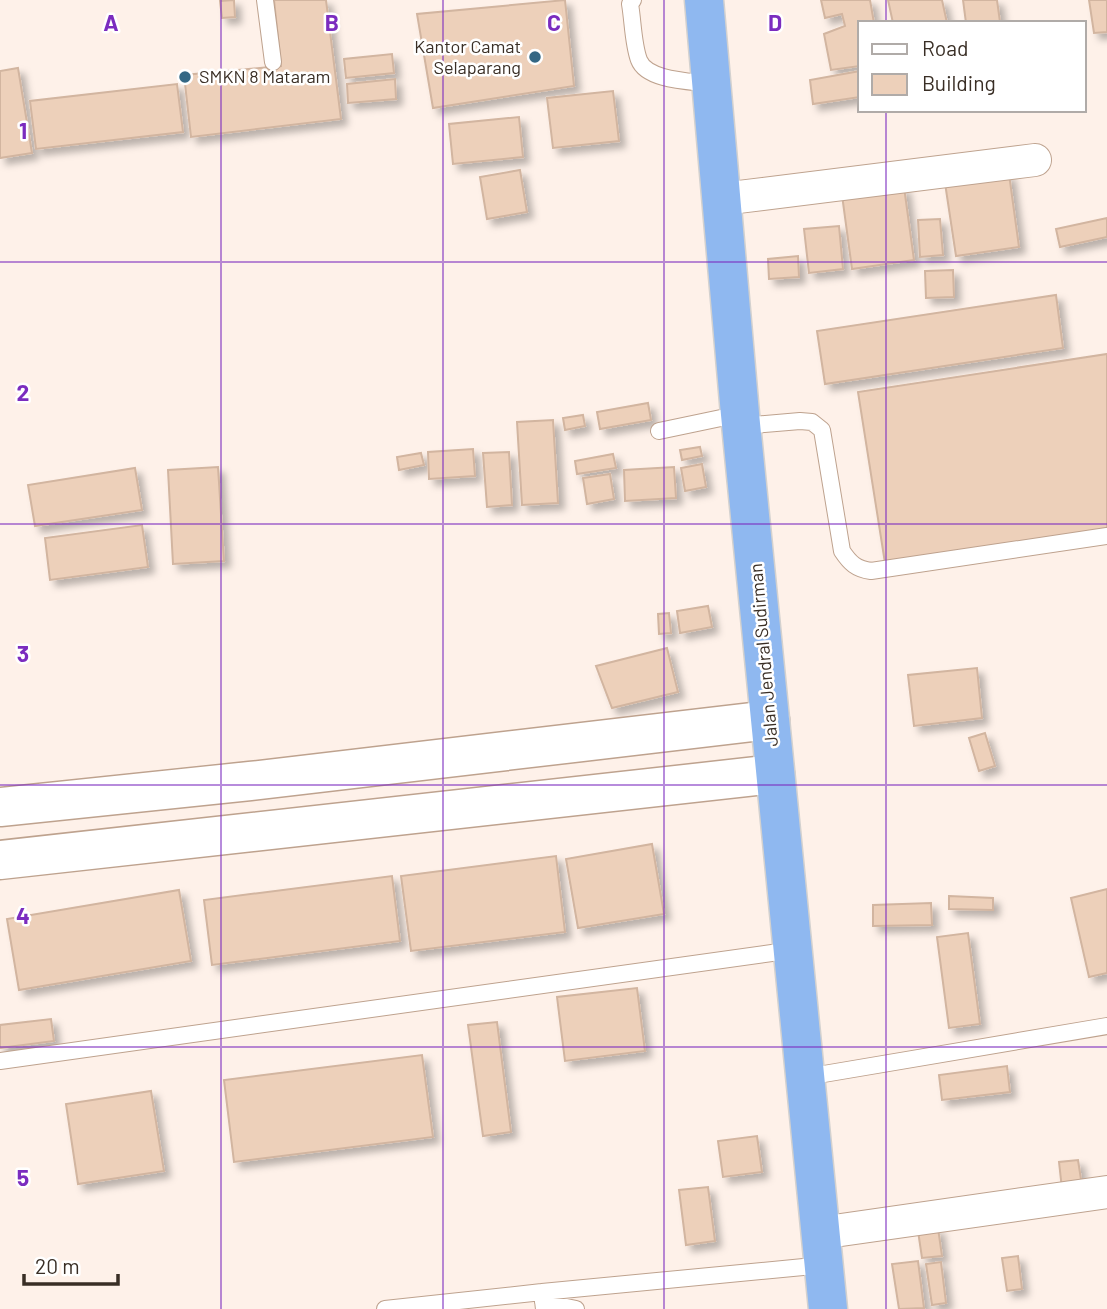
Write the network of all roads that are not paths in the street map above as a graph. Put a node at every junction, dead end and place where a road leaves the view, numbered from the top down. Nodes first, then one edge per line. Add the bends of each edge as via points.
1 (265, 0) edge
2 (632, 0) edge
3 (704, 0) edge
4 (273, 62) dead end
5 (711, 84) junction
6 (1035, 160) dead end
7 (722, 199) junction
8 (741, 420) junction
9 (659, 431) dead end
10 (1107, 536) edge
11 (770, 720) junction
12 (775, 774) junction
13 (0, 807) edge
14 (0, 860) edge
15 (793, 950) junction
16 (1107, 1026) edge
17 (0, 1061) edge
18 (805, 1077) junction
19 (1107, 1192) edge
20 (822, 1249) junction
21 (543, 1301) edge
22 (384, 1309) edge
23 (576, 1309) edge
24 (828, 1309) edge

1 - 4 lane
2 - 5 lane via 639,60 646,70
3 - 5 highway, Jalan Jendral Sudirman
5 - 7 highway, Jalan Jendral Sudirman
6 - 7 street
7 - 8 highway, Jalan Jendral Sudirman
8 - 9 lane
8 - 10 lane via 813,422 822,430 842,551 860,569
8 - 11 highway, Jalan Jendral Sudirman
11 - 12 highway, Jalan Jendral Sudirman
11 - 13 main road
12 - 14 main road
12 - 15 highway, Jalan Jendral Sudirman
15 - 17 lane
15 - 18 highway, Jalan Jendral Sudirman
16 - 18 lane
18 - 20 highway, Jalan Jendral Sudirman
19 - 20 street
20 - 21 lane
20 - 24 highway, Jalan Jendral Sudirman
21 - 22 lane
21 - 23 lane

